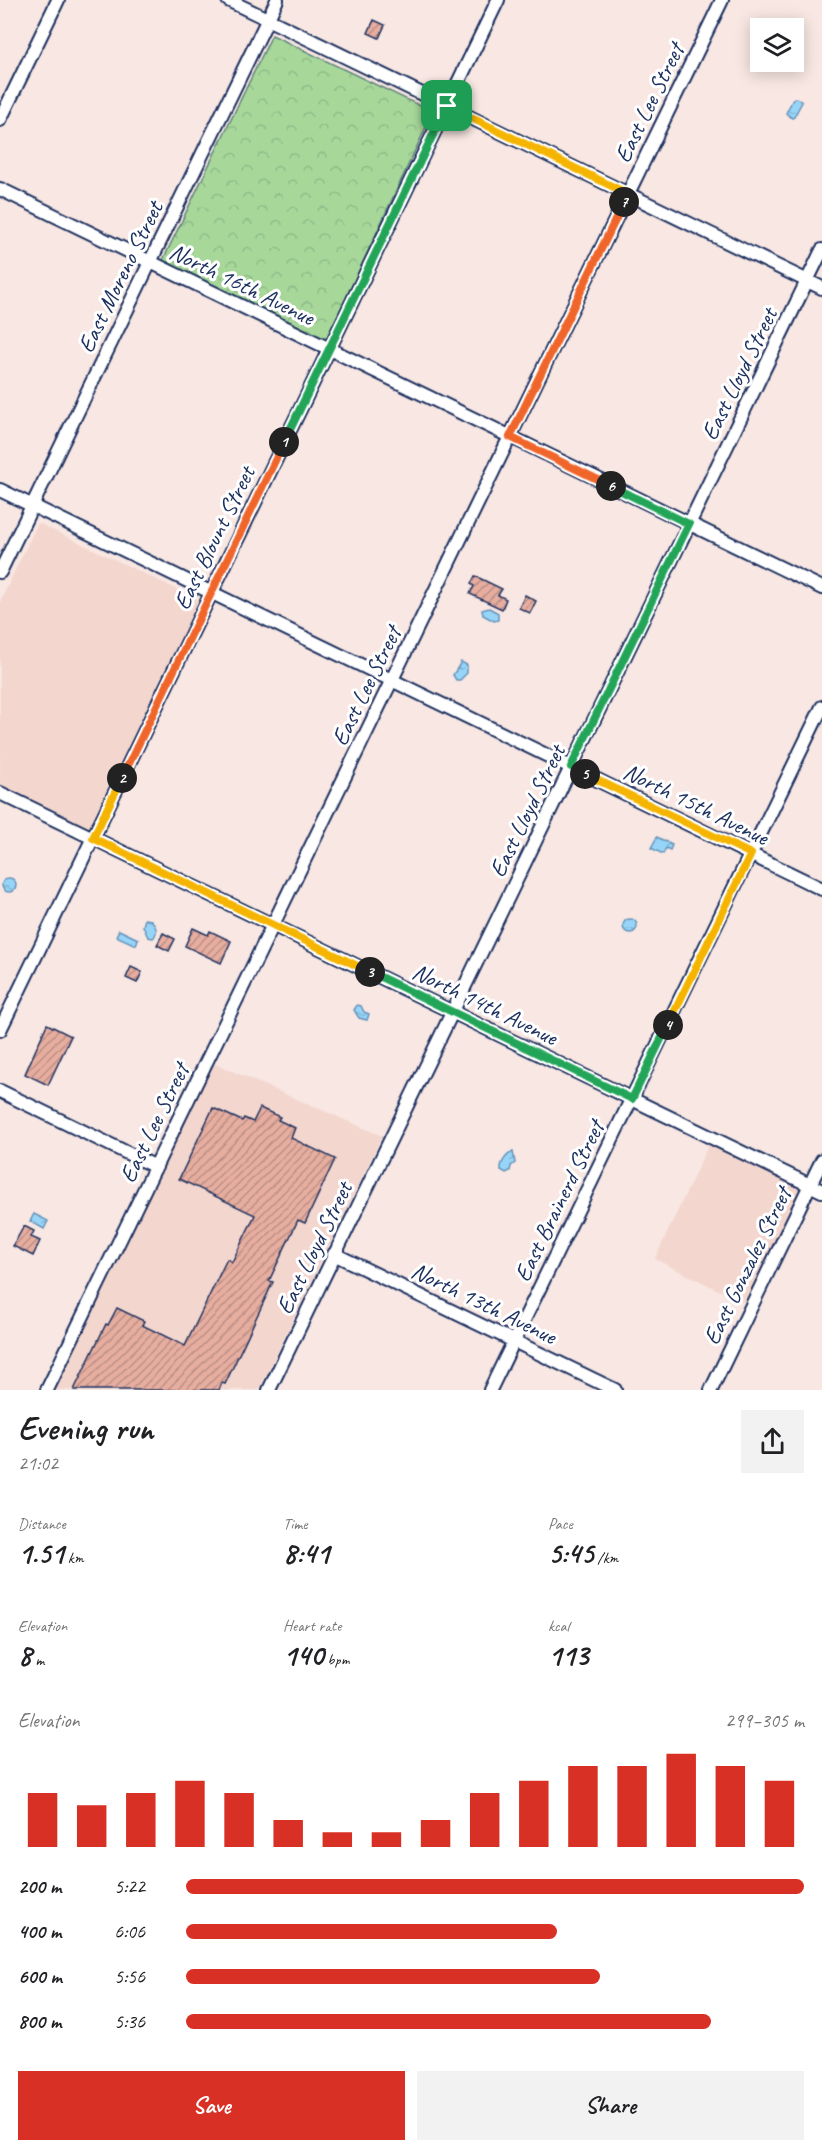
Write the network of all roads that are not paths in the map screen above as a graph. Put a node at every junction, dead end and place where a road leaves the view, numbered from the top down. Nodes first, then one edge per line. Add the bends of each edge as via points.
1 (58, 0) edge
2 (228, 0) edge
3 (277, 0) edge
4 (498, 0) edge
5 (722, 0) edge
6 (268, 19) junction
7 (447, 106) junction
8 (0, 120) edge
9 (0, 189) edge
10 (628, 194) junction
11 (822, 250) edge
12 (150, 262) junction
13 (807, 281) junction
14 (822, 288) edge
15 (329, 349) junction
16 (510, 437) junction
17 (0, 490) edge
18 (32, 506) junction
19 (689, 524) junction
20 (0, 572) edge
21 (822, 588) edge
22 (211, 593) junction
23 (392, 680) junction
24 (822, 707) edge
25 (571, 767) junction
26 (0, 793) edge
27 (93, 838) junction
28 (751, 854) junction
29 (822, 889) edge
30 (273, 925) junction
31 (452, 1012) junction
32 (0, 1030) edge
33 (0, 1091) edge
34 (632, 1099) junction
35 (822, 1160) edge
36 (156, 1167) junction
37 (810, 1185) junction
38 (822, 1191) edge
39 (334, 1254) junction
40 (514, 1341) junction
41 (47, 1390) edge
42 (269, 1390) edge
43 (490, 1390) edge
44 (615, 1390) edge
45 (711, 1390) edge

1 - 8 street
2 - 6 street
3 - 6 street, East Moreno Street
4 - 7 street, East Blount Street
5 - 10 street, East Lee Street
6 - 7 street
6 - 12 street, East Moreno Street
7 - 10 street
7 - 15 street, East Blount Street
9 - 12 street, North 16th Avenue
10 - 13 street
10 - 16 street, East Lee Street
11 - 13 street, East Lloyd Street
12 - 15 street, North 16th Avenue
12 - 18 street, East Moreno Street
13 - 14 street
13 - 19 street, East Lloyd Street
15 - 16 street, North 16th Avenue
15 - 22 street, East Blount Street
16 - 19 street, North 16th Avenue
16 - 23 street, East Lee Street
17 - 18 street, North 15th Avenue
18 - 20 street, East Moreno Street
18 - 22 street, North 15th Avenue
19 - 21 street, North 16th Avenue
19 - 25 street, East Lloyd Street
22 - 23 street, North 15th Avenue
22 - 27 street, East Blount Street
23 - 25 street, North 15th Avenue
23 - 30 street, East Lee Street
24 - 28 street, East Brainerd Street
25 - 28 street, North 15th Avenue
25 - 31 street, East Lloyd Street
26 - 27 street, North 14th Avenue
27 - 30 street, North 14th Avenue
27 - 32 street, East Blount Street
28 - 29 street, North 15th Avenue
28 - 34 street, East Brainerd Street
30 - 31 street, North 14th Avenue
30 - 36 street, East Lee Street
31 - 34 street, North 14th Avenue
31 - 39 street, East Lloyd Street
33 - 36 street
34 - 37 street, North 14th Avenue
34 - 40 street, East Brainerd Street
35 - 37 street, East Gonzalez Street
36 - 41 street, East Lee Street
37 - 38 street, North 14th Avenue
37 - 45 street, East Gonzalez Street
39 - 40 street, North 13th Avenue
39 - 42 street, East Lloyd Street
40 - 43 street, East Brainerd Street
40 - 44 street, North 13th Avenue

